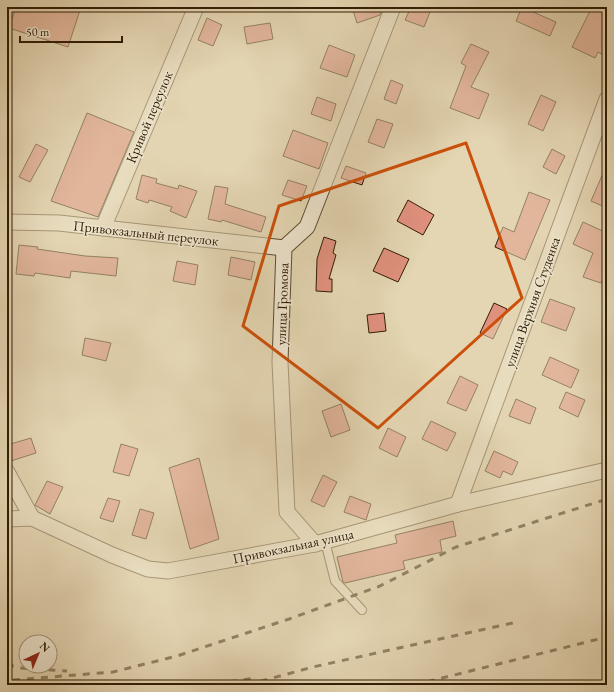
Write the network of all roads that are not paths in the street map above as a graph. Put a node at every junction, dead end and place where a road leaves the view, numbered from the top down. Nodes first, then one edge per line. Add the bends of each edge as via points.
1 (196, 7) edge
2 (393, 7) edge
3 (607, 99) edge
4 (7, 222) edge
5 (103, 228) junction
6 (284, 248) junction
7 (607, 470) edge
8 (7, 472) edge
9 (458, 504) junction
10 (32, 518) junction
11 (7, 519) edge
12 (320, 543) junction
13 (362, 610) dead end

1 - 5 street, Кривой переулок
2 - 6 street, улица Громова via 307,227
3 - 9 street, улица Верхняя Cтуденка
4 - 5 street, Привокзальный переулок via 59,223
5 - 6 street, Привокзальный переулок
6 - 12 street, улица Громова via 280,362 288,512
7 - 9 street, Привокзальная улица
8 - 10 street
9 - 12 street, Привокзальная улица
10 - 11 street, Привокзальная улица
10 - 12 street, Привокзальная улица via 112,555 148,569 168,571
12 - 13 lane via 335,581

